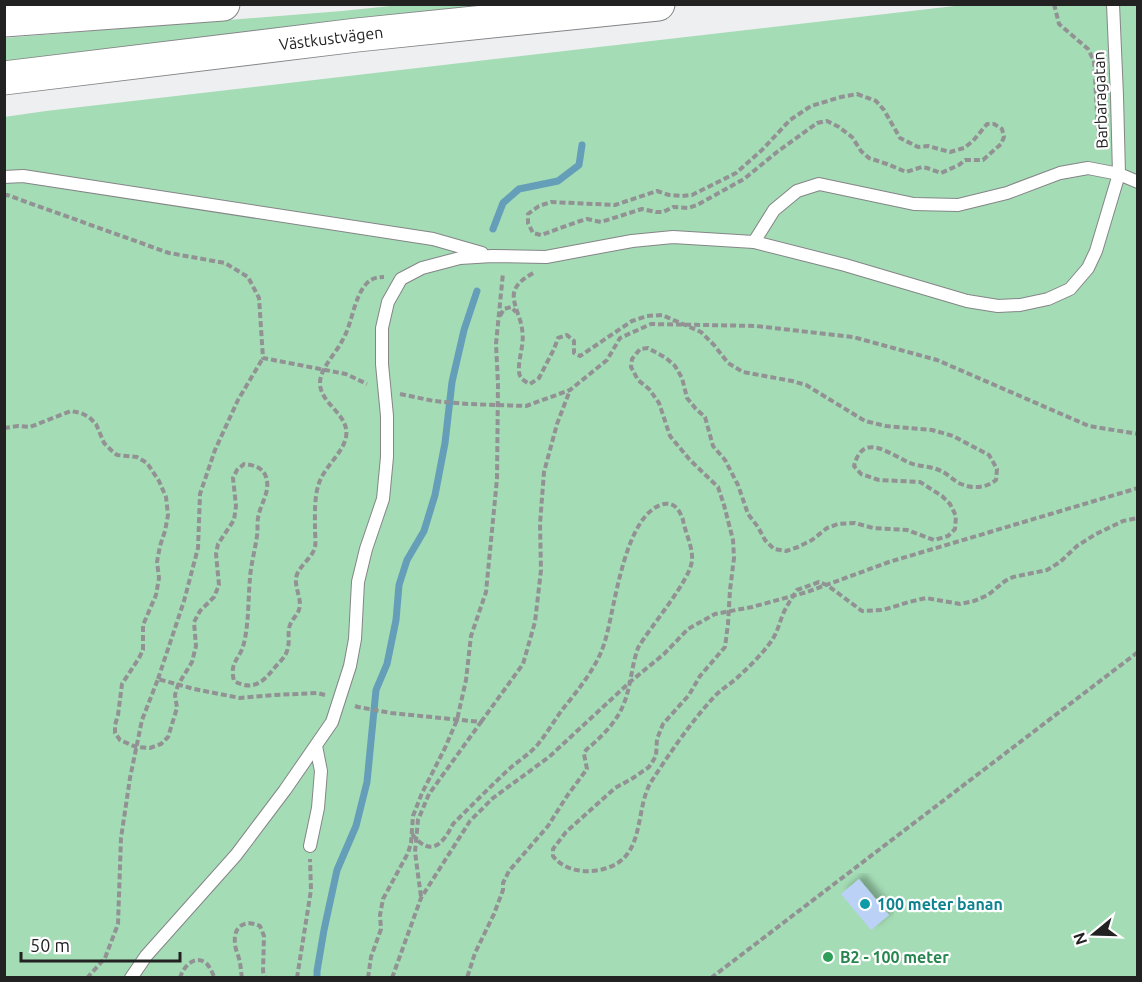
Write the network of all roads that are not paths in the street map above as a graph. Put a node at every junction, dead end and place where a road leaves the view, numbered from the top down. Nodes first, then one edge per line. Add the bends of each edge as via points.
1 (223, 4) edge
2 (658, 4) edge
3 (1113, 4) edge
4 (4, 20) edge
5 (4, 78) edge
6 (1119, 174) junction
7 (4, 177) edge
8 (1137, 182) edge
9 (754, 242) junction
10 (498, 256) junction
11 (315, 746) junction
12 (310, 846) road end
13 (131, 978) edge

1 - 4 highway
2 - 5 highway, Västkustvägen via 357,35
3 - 6 lane, Barbaragatan
6 - 8 lane
6 - 9 lane via 1088,168 1060,173 1007,193 958,205 914,204 819,184 797,191 774,210
6 - 9 lane, Barbaragatan via 1088,268 1070,289 1020,305 967,301
7 - 10 lane via 23,176 433,239
9 - 10 lane, Barbaragatan via 673,237 546,257
10 - 11 lane via 460,258 422,268 401,279 388,302 382,328 387,416 383,499 358,582 355,639 341,699 332,722
11 - 12 lane via 321,771
11 - 13 lane via 236,855

